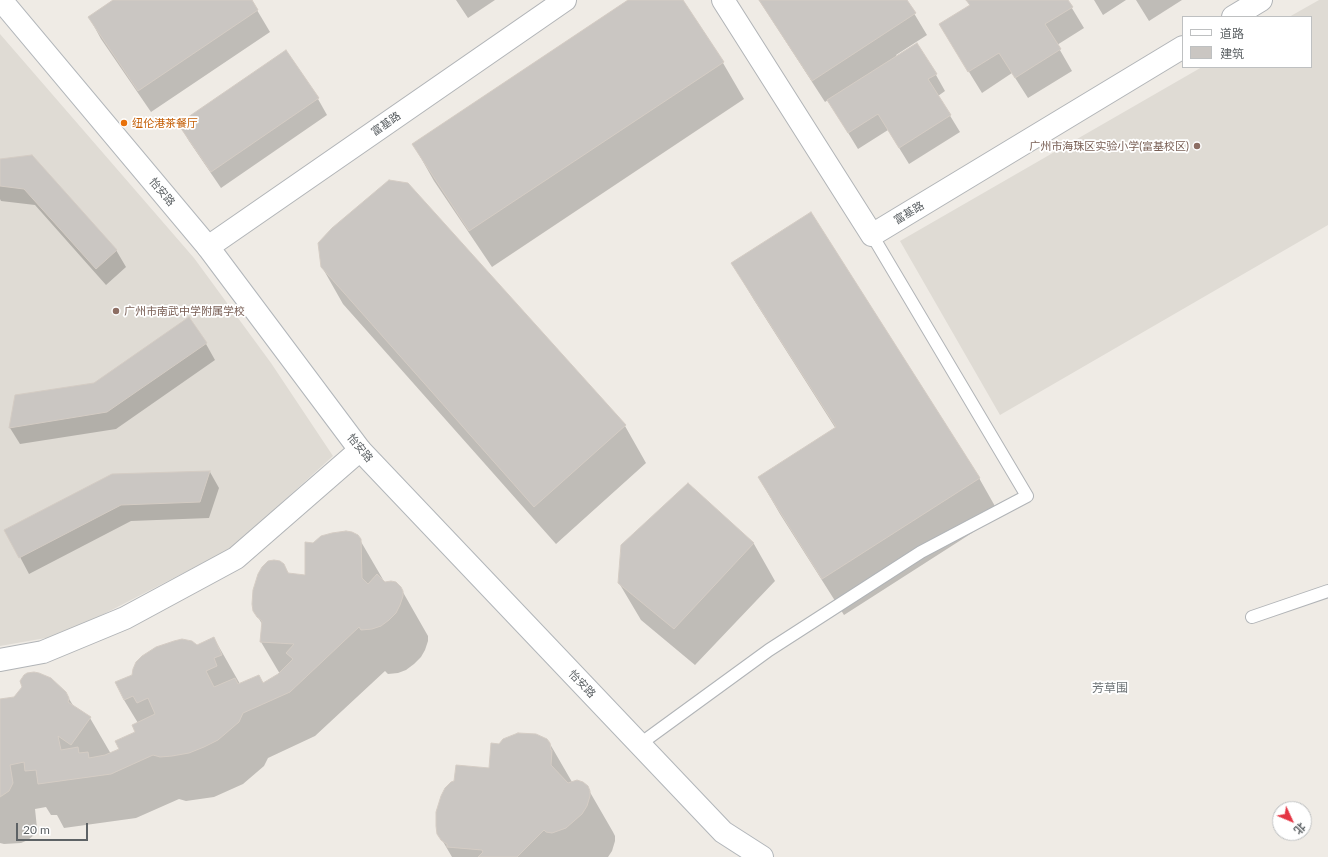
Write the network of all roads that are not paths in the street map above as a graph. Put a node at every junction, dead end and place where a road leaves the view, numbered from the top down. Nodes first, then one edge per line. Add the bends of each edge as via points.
1 (1, 0) edge
2 (564, 0) edge
3 (723, 0) edge
4 (1261, 0) edge
5 (1235, 16) edge
6 (1182, 48) edge
7 (872, 235) junction
8 (208, 247) junction
9 (360, 450) junction
10 (1328, 591) edge
11 (1252, 617) dead end
12 (0, 660) edge
13 (640, 744) junction
14 (762, 857) edge

1 - 8 street, 怡安路
2 - 8 street, 富基路
3 - 7 street
4 - 5 street
6 - 7 street, 富基路
7 - 13 lane via 1027,496 921,552 769,650
8 - 9 street, 怡安路
9 - 12 street via 236,558 125,618 43,652
9 - 13 street, 怡安路
10 - 11 lane
13 - 14 street, 怡安路 via 723,832

